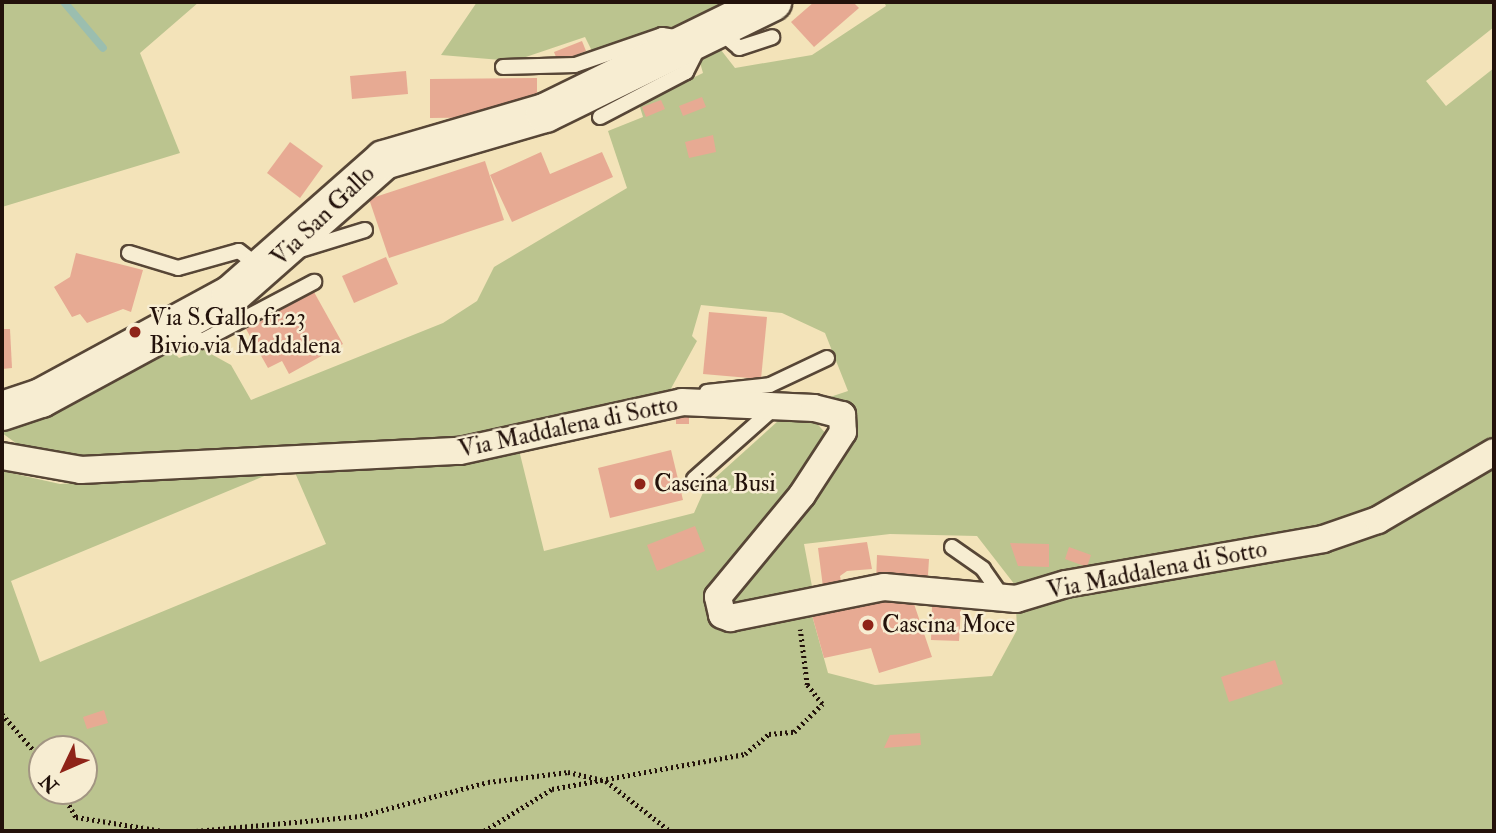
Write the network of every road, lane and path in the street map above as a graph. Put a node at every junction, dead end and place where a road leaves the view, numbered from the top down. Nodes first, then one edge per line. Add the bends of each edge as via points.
1 (772, 19) edge
2 (709, 35) junction
3 (503, 67) dead end
4 (600, 117) dead end
5 (462, 155) dead end
6 (361, 174) junction
7 (365, 230) dead end
8 (129, 253) dead end
9 (274, 263) junction
10 (314, 282) dead end
11 (175, 329) junction
12 (827, 358) dead end
13 (11, 402) edge
14 (682, 402) junction
15 (774, 408) junction
16 (1494, 452) edge
17 (2, 456) edge
18 (694, 478) dead end
19 (953, 547) dead end
20 (1003, 598) junction
21 (797, 604) junction
22 (2, 714) edge
23 (28, 744) edge
24 (606, 780) junction
25 (69, 805) edge
26 (163, 831) edge
27 (196, 831) edge
28 (484, 831) edge
29 (670, 831) edge

1 - 2 street, Via San Gallo
2 - 3 lane via 662,35 575,65
2 - 4 lane via 687,72
2 - 6 street, Via San Gallo via 545,113 422,146
5 - 6 lane
6 - 9 street, Via San Gallo
7 - 9 lane
8 - 9 lane via 178,268 239,250
9 - 11 street, Via San Gallo
10 - 11 lane via 202,341
11 - 13 street, Via San Gallo
12 - 14 lane via 770,385 688,394
14 - 15 street, Via Maddalena di Sotto
14 - 17 street, Via Maddalena di Sotto via 460,451 81,470
15 - 18 lane
15 - 21 street, Via Maddalena di Sotto via 814,408 847,421 764,548 724,588 719,608 730,618
16 - 20 street, Via Maddalena di Sotto via 1378,520 1323,539
19 - 20 lane via 983,569
20 - 21 street, Via Maddalena di Sotto via 884,587
21 - 24 path via 807,685 822,704 794,732 769,734 744,754
22 - 23 path
24 - 27 path via 537,773 360,816
24 - 28 path via 552,789
24 - 29 path
25 - 26 path via 76,817

